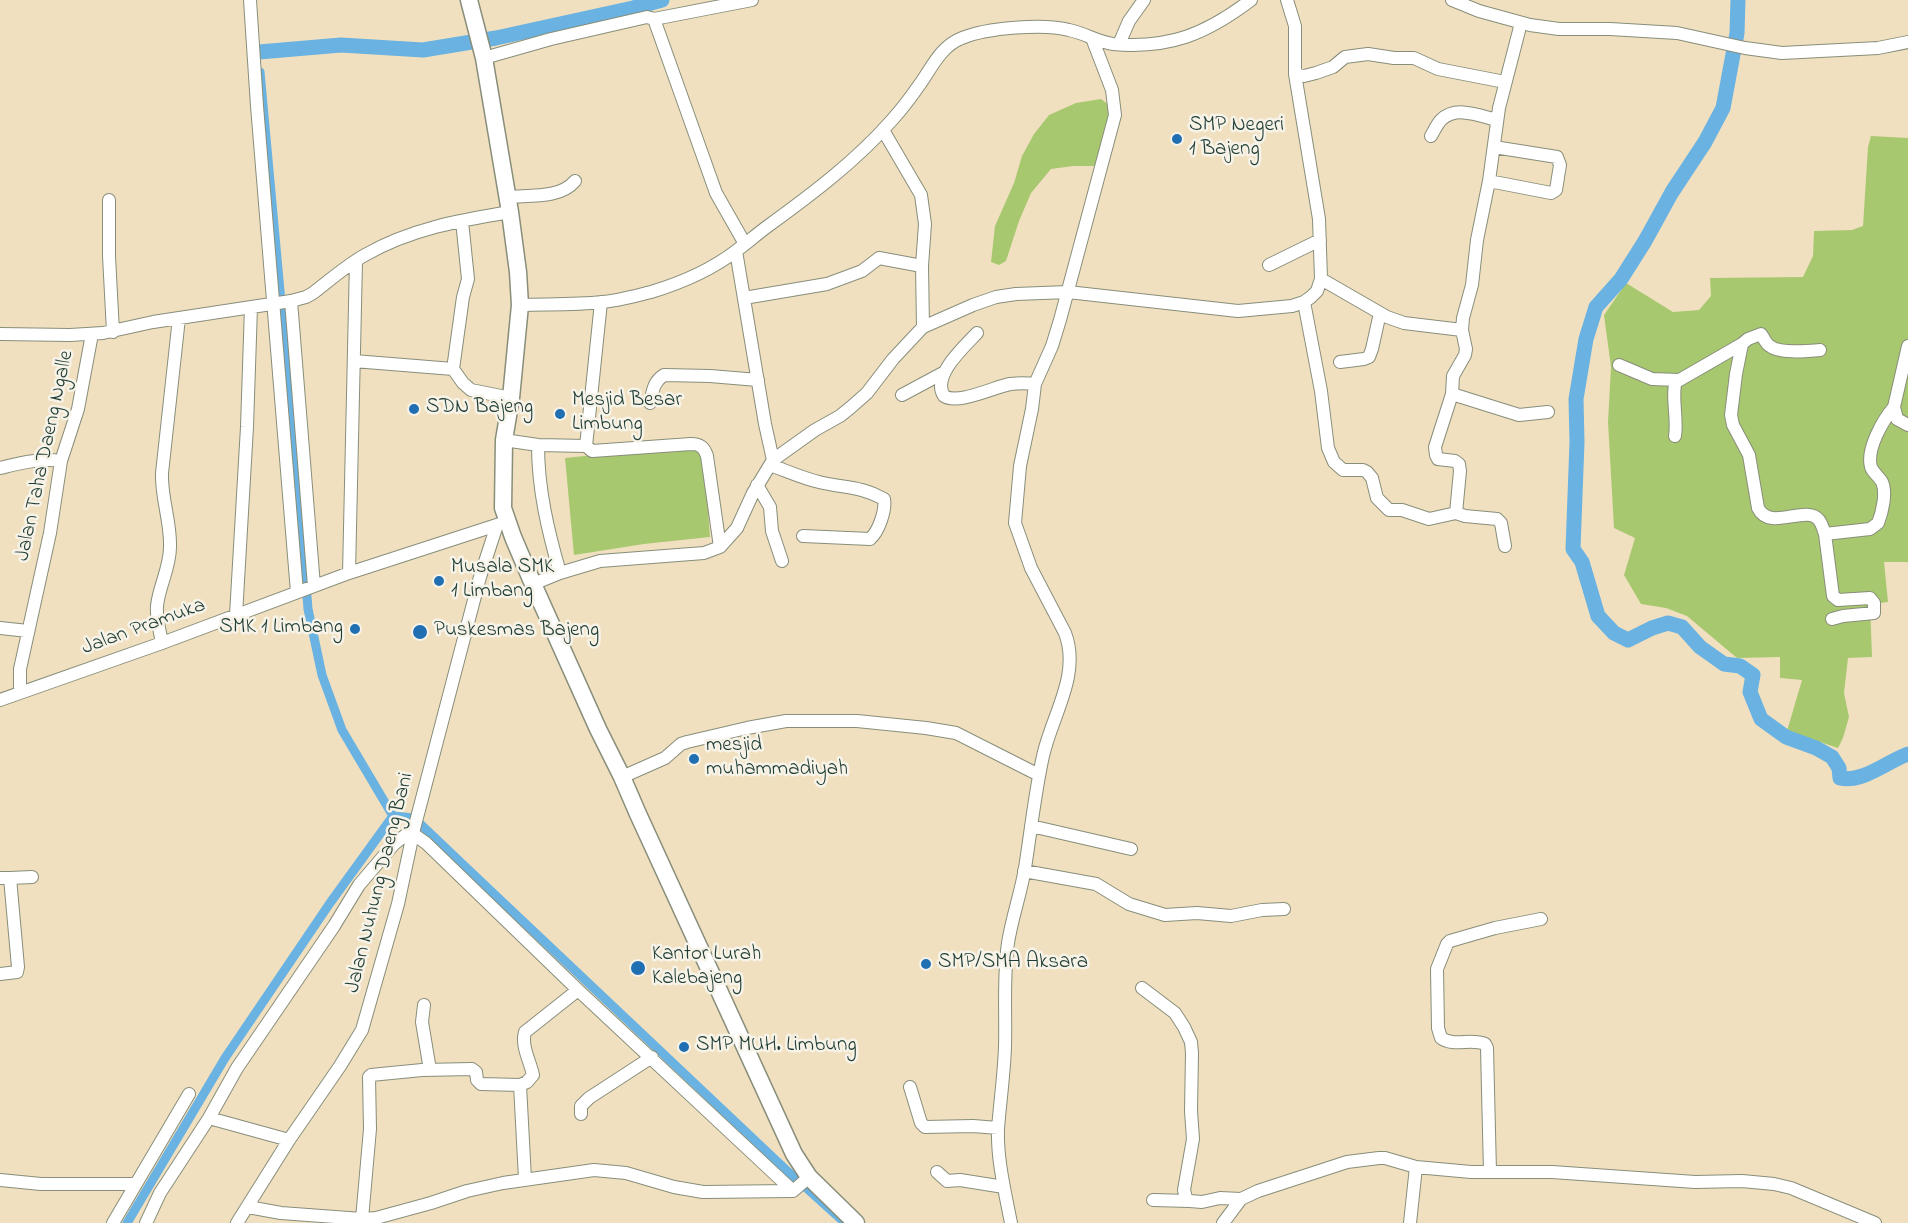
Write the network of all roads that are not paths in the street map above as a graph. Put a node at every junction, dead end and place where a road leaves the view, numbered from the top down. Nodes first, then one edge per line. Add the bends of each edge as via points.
1 (250, 0) edge
2 (469, 0) edge
3 (752, 0) edge
4 (1144, 0) edge
5 (1251, 0) edge
6 (1287, 0) edge
7 (1452, 0) edge
8 (654, 19) junction
9 (1521, 23) junction
10 (1092, 38) junction
11 (1908, 42) edge
12 (1119, 44) junction
13 (482, 49) junction
14 (1295, 74) junction
15 (1505, 82) junction
16 (1497, 120) junction
17 (883, 130) junction
18 (1431, 136) dead end
19 (1494, 147) junction
20 (575, 181) dead end
21 (1489, 181) junction
22 (109, 200) dead end
23 (509, 205) junction
24 (462, 221) junction
25 (1320, 240) junction
26 (740, 247) junction
27 (356, 261) junction
28 (1269, 265) dead end
29 (922, 266) junction
30 (1321, 279) junction
31 (1068, 292) junction
32 (744, 298) junction
33 (283, 302) junction
34 (601, 302) junction
35 (1304, 302) junction
36 (520, 305) junction
37 (251, 307) junction
38 (1380, 313) junction
39 (179, 318) junction
40 (923, 327) junction
41 (1462, 330) junction
42 (113, 332) junction
43 (976, 333) dead end
44 (0, 334) edge
45 (93, 334) junction
46 (1742, 344) junction
47 (1908, 346) edge
48 (1820, 350) dead end
49 (354, 361) junction
50 (1340, 362) dead end
51 (1619, 365) dead end
52 (453, 369) junction
53 (944, 373) junction
54 (758, 380) junction
55 (1679, 380) junction
56 (1035, 384) junction
57 (1452, 394) junction
58 (902, 395) dead end
59 (511, 398) junction
60 (650, 403) dead end
61 (1894, 407) junction
62 (1548, 412) dead end
63 (1908, 425) edge
64 (1675, 436) dead end
65 (504, 440) junction
66 (538, 445) junction
67 (586, 446) junction
68 (61, 461) junction
69 (772, 463) junction
70 (0, 468) edge
71 (757, 485) junction
72 (1456, 513) junction
73 (502, 524) junction
74 (1825, 534) junction
75 (803, 536) dead end
76 (1505, 546) dead end
77 (720, 547) junction
78 (782, 561) dead end
79 (349, 573) junction
80 (561, 573) junction
81 (533, 584) junction
82 (306, 589) junction
83 (236, 615) junction
84 (1832, 619) dead end
85 (0, 628) edge
86 (28, 631) junction
87 (162, 643) junction
88 (20, 693) junction
89 (0, 700) edge
90 (1039, 775) junction
91 (622, 777) junction
92 (1031, 826) junction
93 (413, 831) junction
94 (1131, 849) dead end
95 (1024, 871) junction
96 (32, 877) dead end
97 (5, 878) edge
98 (1284, 909) dead end
99 (1541, 919) dead end
100 (0, 974) edge
101 (1142, 988) dead end
102 (578, 990) junction
103 (424, 1005) dead end
104 (652, 1057) junction
105 (430, 1070) junction
106 (520, 1085) junction
107 (910, 1087) dead end
108 (189, 1094) dead end
109 (581, 1114) dead end
110 (209, 1118) junction
111 (998, 1128) junction
112 (289, 1140) junction
113 (1416, 1167) junction
114 (937, 1172) dead end
115 (1490, 1172) junction
116 (525, 1179) junction
117 (0, 1180) edge
118 (135, 1184) junction
119 (800, 1186) junction
120 (1004, 1187) junction
121 (1241, 1199) junction
122 (1153, 1200) dead end
123 (1190, 1201) junction
124 (248, 1207) junction
125 (362, 1220) junction
126 (113, 1223) edge
127 (146, 1223) edge
128 (237, 1223) edge
129 (856, 1223) edge
130 (1011, 1223) edge
131 (1223, 1223) edge
132 (1410, 1223) edge
133 (1875, 1223) edge

1 - 33 street via 257,106
2 - 13 highway
3 - 8 street
4 - 12 street
5 - 12 street via 1217,24 1184,38 1143,45
6 - 14 street via 1295,26
7 - 9 street
8 - 13 street via 647,17
8 - 26 street via 716,193
9 - 11 street via 1559,29 1677,33 1795,54
9 - 15 street
10 - 12 street
10 - 17 street via 1070,30 1042,27 959,39 941,52
10 - 31 street via 1112,90 1115,115
13 - 23 highway
14 - 15 street via 1316,74 1345,57 1368,54 1414,58 1438,69
14 - 25 street
15 - 16 street
16 - 18 street via 1454,112 1442,119
16 - 19 street
17 - 26 street via 817,190
17 - 29 street via 921,195 925,224
19 - 21 street
19 - 21 street via 1557,158 1560,165 1556,190 1551,193
20 - 23 street via 556,193
21 - 41 street
22 - 42 street
23 - 24 street
23 - 36 highway
24 - 27 street via 418,232
24 - 52 street via 468,279
25 - 28 street
25 - 30 street
26 - 32 street
26 - 34 street via 700,273 676,283
27 - 33 street via 314,293
27 - 49 street
29 - 32 street via 879,258 862,271 827,284
29 - 40 street
30 - 35 street via 1317,291
30 - 38 street
31 - 35 street via 1238,311
31 - 40 street via 996,297
31 - 56 street via 1052,346
32 - 54 street
33 - 37 street
33 - 82 street
33 - 82 street
34 - 36 street
34 - 67 street
35 - 72 street via 1328,448 1335,462 1343,470 1368,472 1377,498 1390,511 1402,510 1429,519
36 - 59 highway
37 - 39 street
37 - 83 street
38 - 41 street via 1404,323
38 - 50 street via 1369,357
39 - 42 street
39 - 87 street via 162,473 170,545 157,615
40 - 69 street via 867,393
41 - 57 street via 1466,349 1453,376
42 - 45 street
43 - 53 street
44 - 45 street
45 - 68 street, Jalan Taha Daeng Ngalle via 78,409
46 - 48 street via 1761,334 1773,348
46 - 55 street
46 - 74 street via 1731,421 1749,455 1758,508 1768,518 1813,516 1820,521
47 - 61 street
49 - 52 street
49 - 79 street
51 - 55 street via 1652,379
52 - 59 street via 471,390
53 - 56 street via 940,390 948,399 1011,384
53 - 58 street
54 - 60 street via 664,375 653,387
54 - 69 street
55 - 64 street via 1674,388
56 - 90 street via 1020,466 1015,523 1031,568 1065,633 1070,656 1065,692
57 - 62 street via 1519,415
57 - 72 street via 1435,452 1438,459 1459,464
59 - 65 highway
61 - 63 street via 1897,419
61 - 74 street via 1882,423 1872,453 1872,468 1884,490 1878,523 1870,529
65 - 66 street
65 - 73 highway
66 - 67 street
66 - 80 street via 543,508
67 - 77 street via 592,451 691,444 702,447 707,456
68 - 70 street via 35,460
68 - 86 street, Jalan Taha Daeng Ngalle
69 - 71 street
69 - 75 street via 804,478 866,491 885,501 877,530 870,539
71 - 77 street via 737,528
71 - 78 street via 770,507 772,531
72 - 76 street via 1497,519
73 - 79 street, Jalan Pramuka
73 - 81 highway
73 - 93 street, Jalan Nuhung Daeng Bani via 477,588
74 - 84 street via 1833,596 1838,600 1870,598 1874,603 1874,614
77 - 80 street via 704,553 600,561
79 - 82 street, Jalan Pramuka
80 - 81 street
81 - 91 highway
82 - 83 street, Jalan Pramuka
83 - 87 street, Jalan Pramuka
85 - 86 street
86 - 88 street, Jalan Taha Daeng Ngalle via 20,669
87 - 88 street, Jalan Pramuka
88 - 89 street, Jalan Pramuka
90 - 91 street via 956,733 857,721 811,720 747,728 687,742 673,754
90 - 92 street
91 - 119 highway via 794,1154
92 - 94 street
92 - 95 street
93 - 102 street
93 - 110 street via 394,844 359,885 237,1068
93 - 112 street, Jalan Nuhung Daeng Bani via 400,896 362,1030
95 - 98 street via 1096,884 1129,904 1166,915 1231,916
95 - 111 street via 1007,952
96 - 97 street
97 - 100 street via 18,967 11,974
99 - 115 street via 1450,941 1437,969 1441,1038 1482,1042 1487,1048
101 - 123 street via 1175,1013 1191,1041 1193,1139 1184,1190
102 - 104 street
102 - 106 street via 525,1032 533,1075
103 - 105 street via 422,1022
104 - 109 street via 589,1098 581,1106
104 - 119 street
105 - 106 street via 472,1069 481,1084
105 - 125 street via 369,1077 370,1129
106 - 116 street
107 - 111 street via 925,1127
108 - 118 street
110 - 112 street
110 - 127 street via 160,1193
111 - 120 street
112 - 124 street, Jalan Nuhung Daeng Bani
113 - 115 street
113 - 121 street via 1385,1158 1347,1162
113 - 132 street
114 - 120 street via 947,1181
115 - 133 street via 1774,1184
116 - 119 street via 604,1170 703,1192
116 - 125 street
117 - 118 street
118 - 126 street
119 - 129 highway
120 - 130 street
121 - 123 street
121 - 131 street
122 - 123 street
124 - 125 street
124 - 128 street, Jalan Nuhung Daeng Bani

